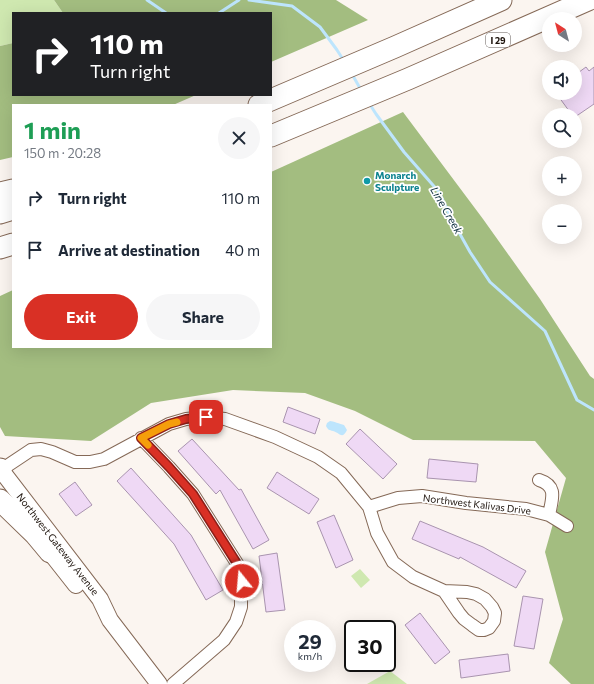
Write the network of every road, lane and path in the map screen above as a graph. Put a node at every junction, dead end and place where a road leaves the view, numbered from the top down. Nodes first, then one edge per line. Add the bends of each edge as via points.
1 (502, 0) edge
2 (588, 0) edge
3 (261, 104) edge
4 (272, 136) edge
5 (12, 190) edge
6 (0, 193) edge
7 (12, 209) edge
8 (0, 213) edge
9 (141, 438) junction
10 (0, 470) edge
11 (539, 480) dead end
12 (0, 500) edge
13 (369, 507) junction
14 (549, 515) junction
15 (567, 526) dead end
16 (50, 552) joint
17 (444, 591) dead end
18 (110, 620) junction
19 (159, 684) edge
20 (173, 684) edge

1 - 3 highway
2 - 4 highway, I 29
5 - 6 highway
7 - 8 highway
9 - 10 street via 104,459 90,462 75,462 52,452 31,450
9 - 13 street via 169,424 186,419 225,419 275,437 318,457 341,473
9 - 20 street via 193,494 238,565 242,581 241,607 236,622 224,640
10 - 18 main road, Northwest Gateway Avenue via 100,598
11 - 14 street via 549,485 552,490
12 - 16 highway
13 - 14 street, Northwest Kalivas Drive via 398,498 422,496
13 - 17 street via 377,533 393,562 413,577
14 - 15 street, Northwest Kalivas Drive
16 - 18 main road, Northwest Gateway Avenue via 91,604
18 - 19 main road, Northwest Gateway Avenue

